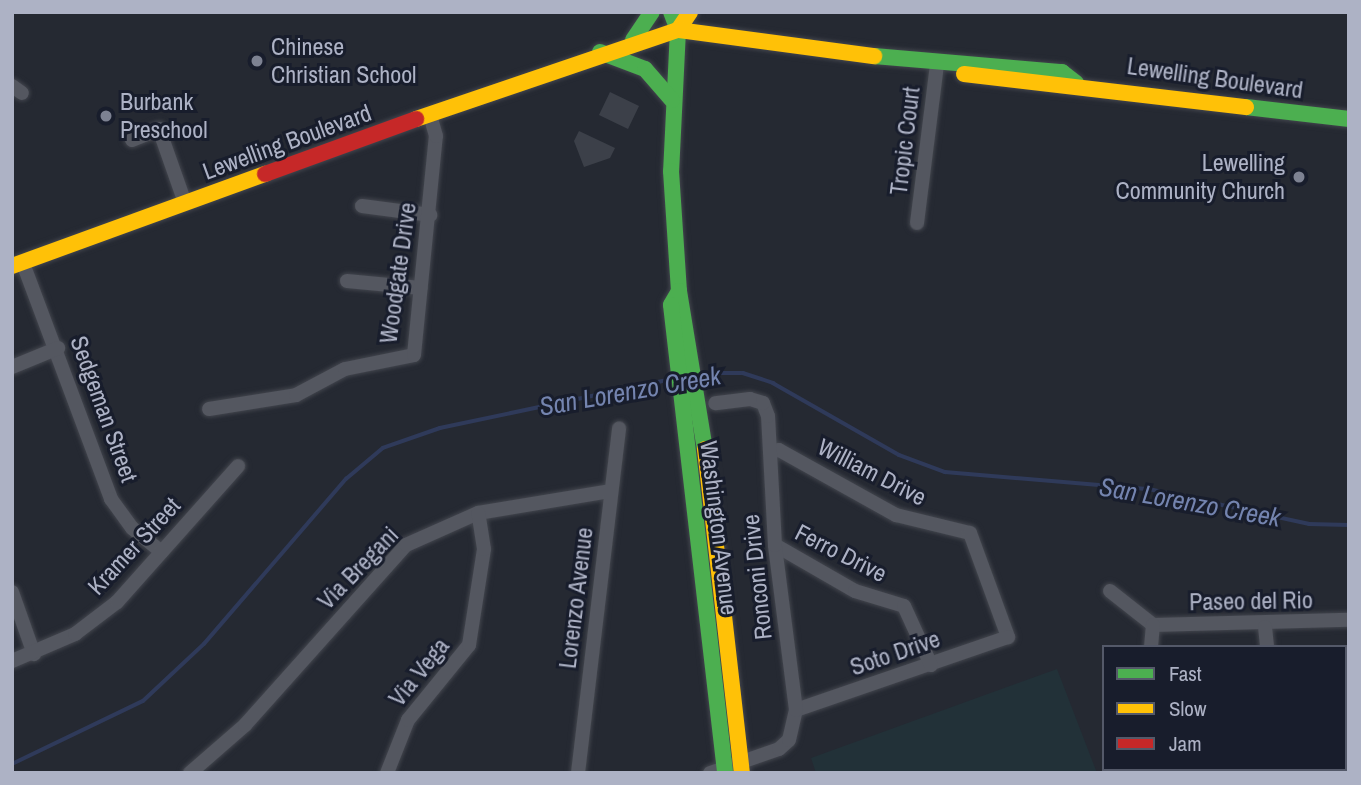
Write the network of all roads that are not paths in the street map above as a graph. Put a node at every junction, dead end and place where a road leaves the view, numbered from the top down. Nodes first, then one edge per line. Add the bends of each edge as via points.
1 (652, 12) edge
2 (671, 12) edge
3 (690, 12) edge
4 (678, 30) junction
5 (633, 40) junction
6 (600, 52) junction
7 (937, 64) junction
8 (672, 100) junction
9 (430, 115) junction
10 (1349, 119) edge
11 (132, 140) dead end
12 (186, 203) junction
13 (362, 206) dead end
14 (430, 215) junction
15 (917, 223) dead end
16 (18, 266) edge
17 (12, 280) edge
18 (347, 281) dead end
19 (421, 288) junction
20 (58, 348) junction
21 (12, 367) edge
22 (715, 403) dead end
23 (209, 409) dead end
24 (619, 428) dead end
25 (769, 452) junction
26 (238, 466) dead end
27 (611, 491) junction
28 (478, 513) junction
29 (775, 545) junction
30 (162, 552) junction
31 (1110, 590) dead end
32 (12, 592) edge
33 (1349, 620) edge
34 (1153, 625) junction
35 (1265, 627) junction
36 (1008, 637) joint
37 (1151, 645) edge
38 (1267, 645) edge
39 (34, 654) junction
40 (12, 661) edge
41 (931, 665) junction
42 (796, 710) junction
43 (728, 770) edge
44 (190, 773) edge
45 (387, 773) edge
46 (578, 773) edge

1 - 5 main road
2 - 4 main road, Washington Avenue
3 - 4 main road, Washington Avenue
4 - 5 main road, Lewelling Boulevard
4 - 7 main road, Lewelling Boulevard
4 - 8 main road, Washington Avenue
5 - 6 main road, Lewelling Boulevard
6 - 8 main road via 645,69
6 - 9 main road, Lewelling Boulevard
7 - 10 main road, Lewelling Boulevard via 954,72 1059,88 1076,83
7 - 15 street, Tropic Court
8 - 43 main road, Washington Avenue via 679,291 671,305 684,355
9 - 12 main road, Lewelling Boulevard
9 - 14 street, Woodgate Drive via 436,136
11 - 12 street via 159,129
12 - 16 main road, Lewelling Boulevard
13 - 14 street
14 - 19 street, Woodgate Drive
16 - 17 main road, Lewelling Boulevard
16 - 20 street, Sedgeman Street
18 - 19 street
19 - 23 street, Woodgate Drive via 414,355 345,369 296,395
20 - 21 street
20 - 30 street, Sedgeman Street via 111,499 132,528
22 - 25 street, Ronconi Drive via 762,403
24 - 27 street, Lorenzo Avenue
25 - 29 street, Ronconi Drive
25 - 36 street, William Drive via 779,450 896,515 970,533
26 - 30 street, Kramer Street
27 - 28 street, Via Bregani
27 - 46 street, Lorenzo Avenue
28 - 44 street, Via Bregani via 406,545 245,725
28 - 45 street, Via Vega via 484,550 469,645 408,720
29 - 41 street, Ferro Drive via 855,591 904,606
29 - 42 street, Ronconi Drive
30 - 39 street, Kramer Street via 117,602 75,634
31 - 34 street
32 - 39 street
33 - 35 street, Paseo del Rio
34 - 35 street, Paseo del Rio
34 - 37 street
35 - 38 street
36 - 41 street, Soto Drive
39 - 40 street, Kramer Street
41 - 42 street, Soto Drive
42 - 43 street, Ronconi Drive via 788,741

